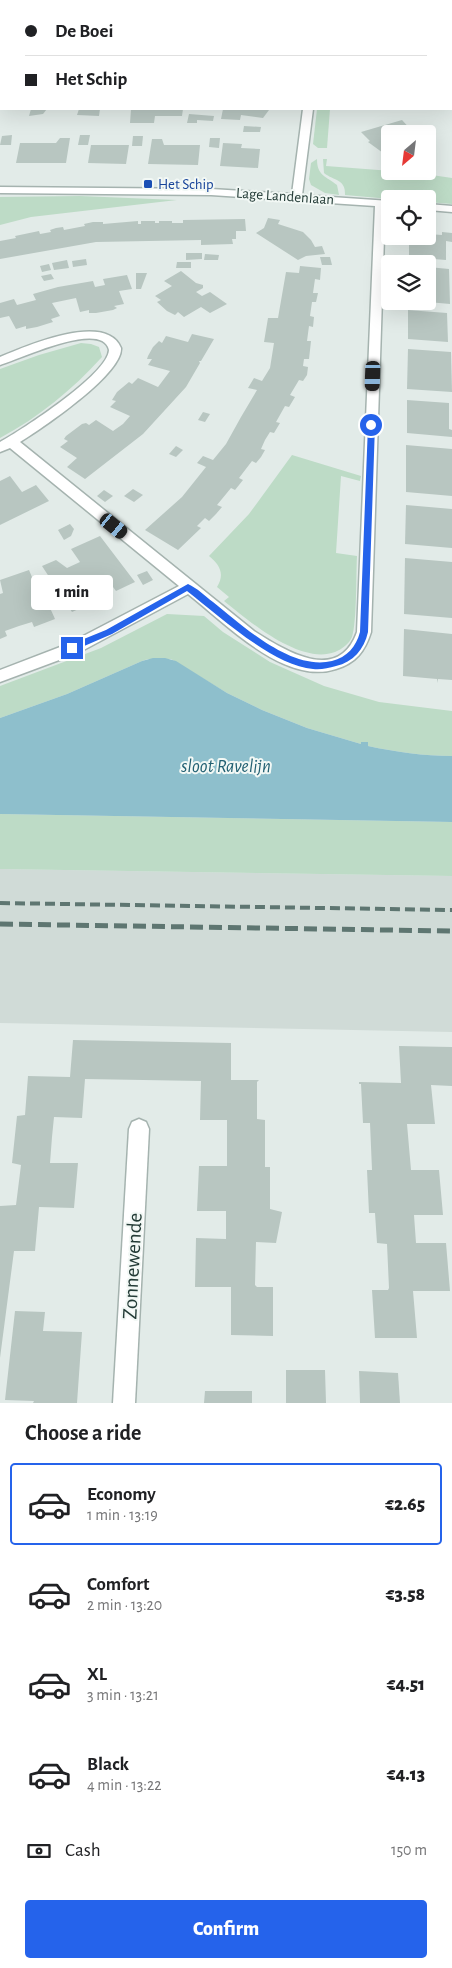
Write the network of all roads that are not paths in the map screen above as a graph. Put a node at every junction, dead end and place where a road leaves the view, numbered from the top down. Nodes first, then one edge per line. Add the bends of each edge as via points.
1 (308, 110) edge
2 (0, 190) edge
3 (297, 197) junction
4 (381, 204) edge
5 (436, 208) edge
6 (452, 209) edge
7 (383, 245) edge
8 (0, 361) edge
9 (5, 445) edge
10 (188, 587) junction
11 (0, 676) edge
12 (139, 1128) dead end
13 (124, 1403) edge

1 - 3 street
2 - 3 street, Lage Landenlaan via 151,190
3 - 4 street, Lage Landenlaan
5 - 6 street
7 - 10 street via 362,641 352,656 344,661 322,666 300,664 249,635
8 - 9 street via 89,334 105,337 115,352 90,384 50,417
9 - 10 street
10 - 11 street via 109,632
12 - 13 street, Zonnewende

